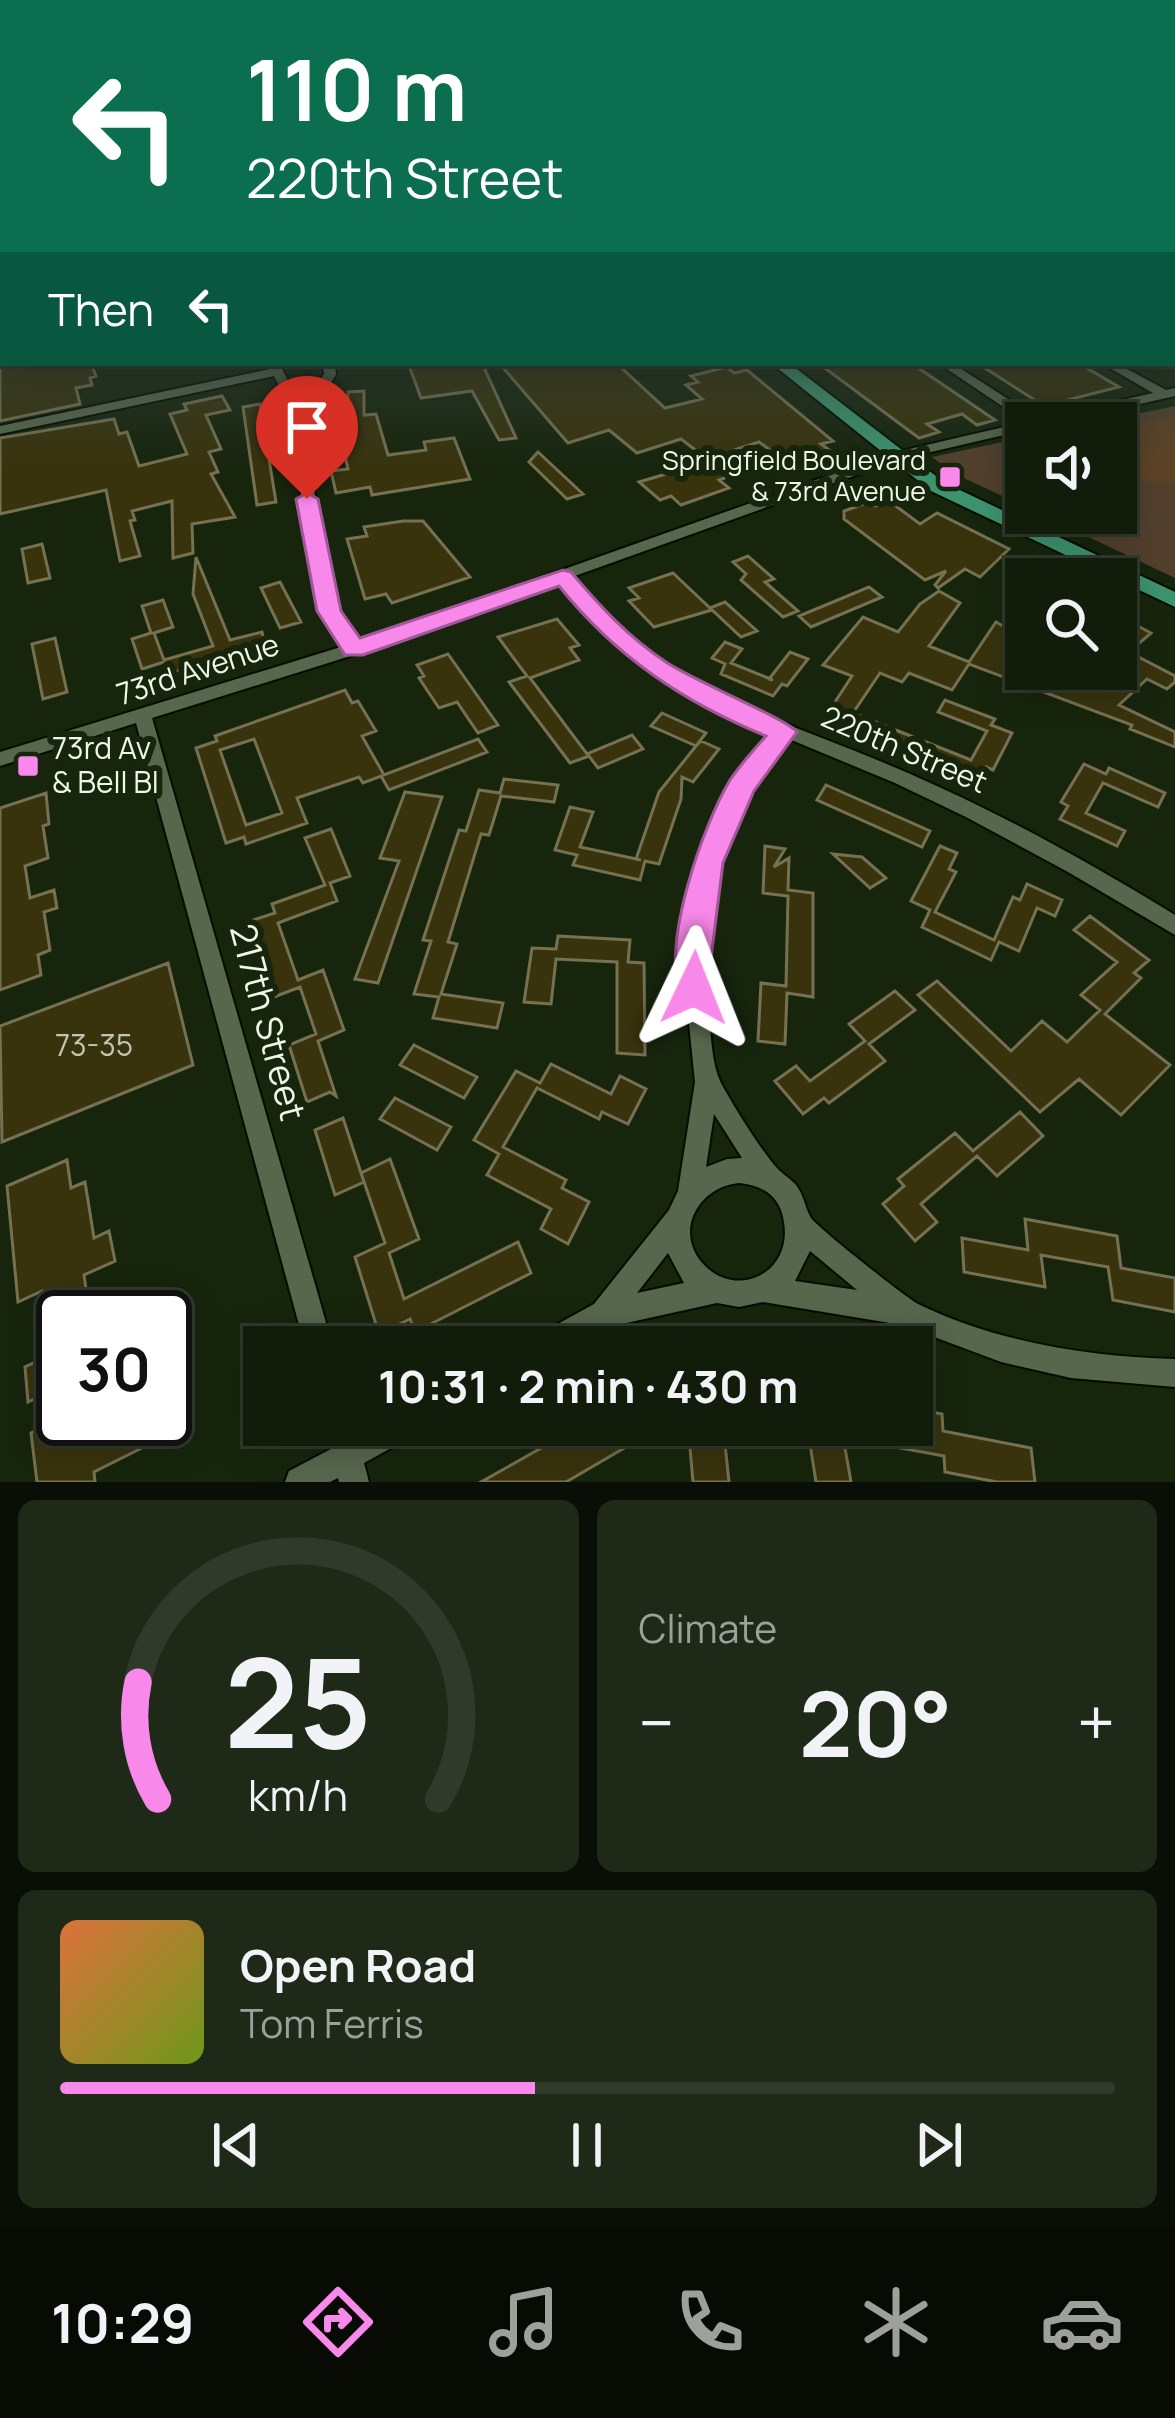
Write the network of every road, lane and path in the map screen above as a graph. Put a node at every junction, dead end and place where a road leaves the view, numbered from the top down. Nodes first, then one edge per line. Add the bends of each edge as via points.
1 (328, 366) edge
2 (783, 366) edge
3 (949, 366) edge
4 (1113, 366) edge
5 (276, 367) edge
6 (1169, 393) edge
7 (290, 396) junction
8 (1005, 402) edge
9 (1129, 402) edge
10 (0, 430) edge
11 (1005, 431) edge
12 (897, 456) junction
13 (563, 577) junction
14 (1175, 600) edge
15 (354, 649) junction
16 (143, 717) junction
17 (784, 732) junction
18 (0, 759) edge
19 (1175, 926) edge
20 (706, 1082) junction
21 (771, 1183) junction
22 (690, 1190) junction
23 (678, 1219) junction
24 (797, 1222) junction
25 (718, 1289) junction
26 (767, 1290) junction
27 (902, 1311) junction
28 (604, 1314) junction
29 (313, 1326) edge
30 (582, 1326) edge
31 (1175, 1372) edge
32 (379, 1446) edge
33 (351, 1469) edge
34 (300, 1482) edge

1 - 7 street via 324,388
2 - 12 main road
3 - 8 street
4 - 6 street
5 - 7 street
5 - 10 street
6 - 9 street
7 - 15 street via 329,611
11 - 12 street, 73rd Avenue
12 - 13 street, 73rd Avenue
12 - 14 main road via 938,487
13 - 15 street, 73rd Avenue
13 - 17 street, 220th Street via 605,627 658,669
15 - 16 street, 73rd Avenue
16 - 18 street, 73rd Avenue
16 - 29 street, 217th Street
17 - 19 street, 220th Street via 967,807
17 - 20 street via 731,805 701,890 694,988
20 - 21 street
20 - 22 street
21 - 22 street via 728,1170
21 - 24 street
22 - 23 street
23 - 25 street via 692,1267
23 - 28 street
24 - 26 street via 797,1255
24 - 27 street
25 - 26 street
25 - 28 street
26 - 27 street
27 - 31 street via 1022,1353
28 - 30 street
32 - 33 street
33 - 34 street

